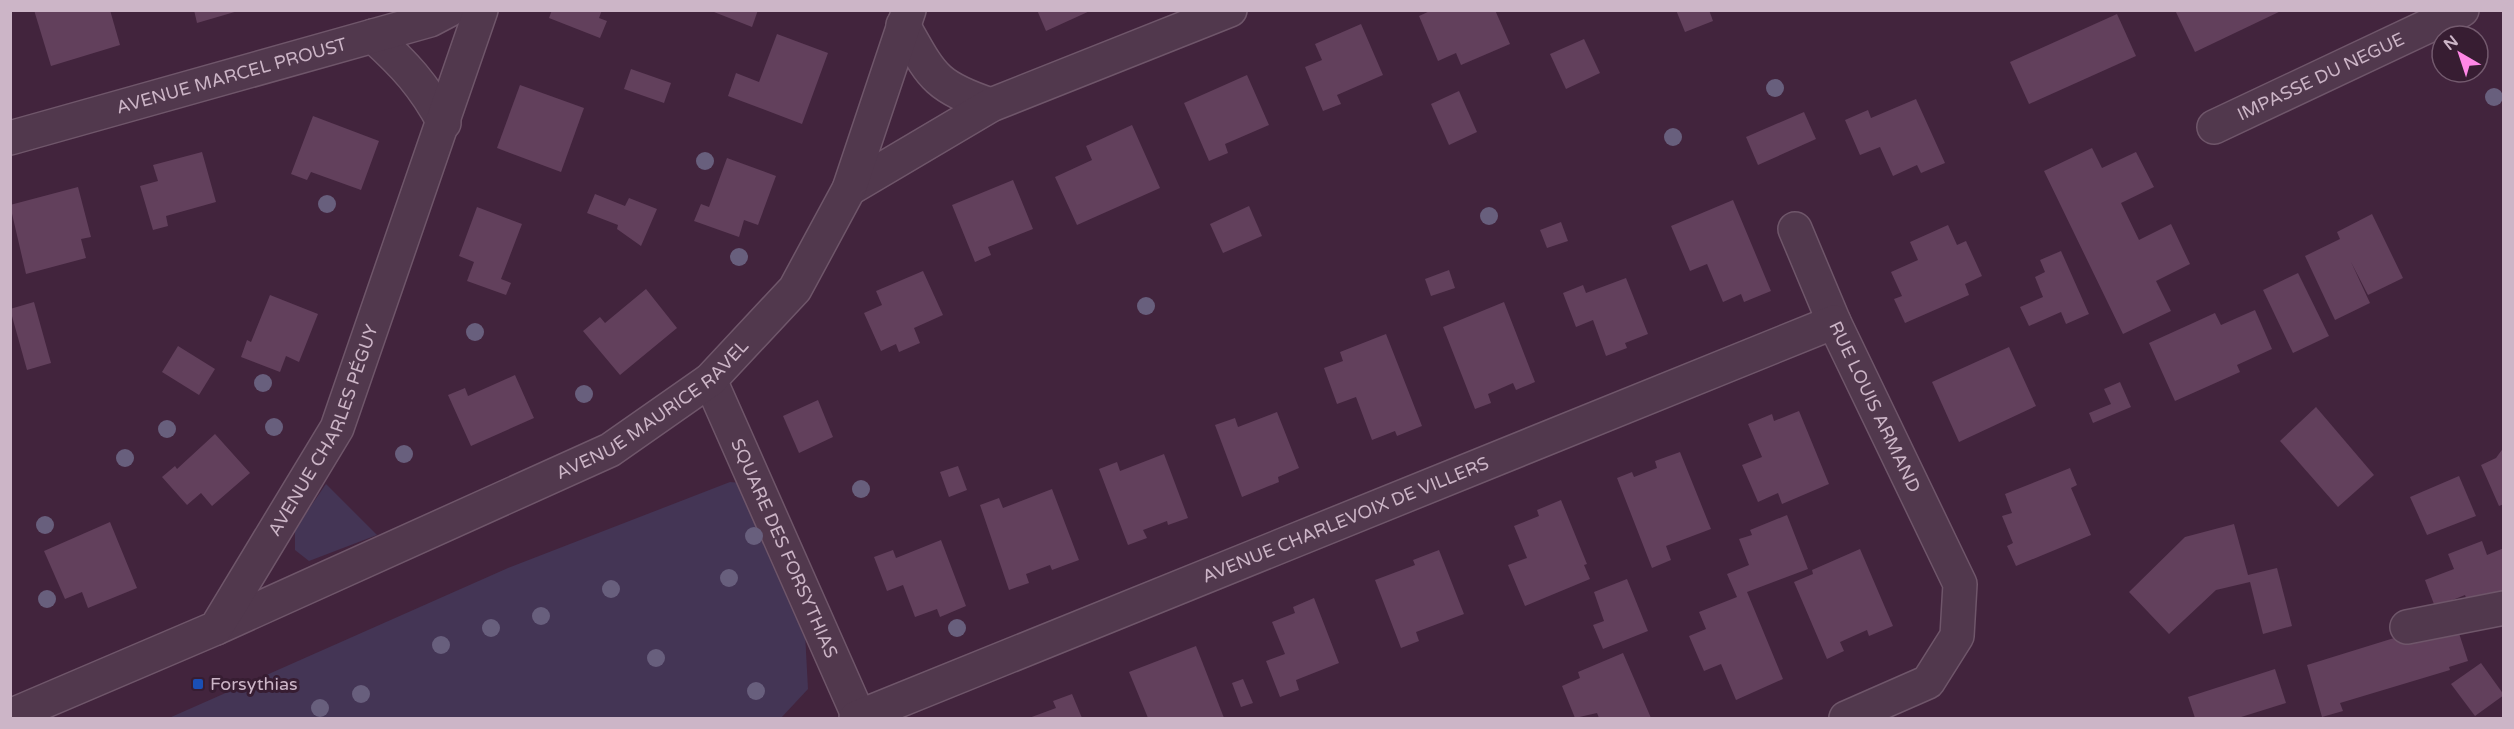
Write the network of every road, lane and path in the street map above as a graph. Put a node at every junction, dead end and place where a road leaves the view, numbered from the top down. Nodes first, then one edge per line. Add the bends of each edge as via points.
1 (449, 10) edge
2 (481, 10) edge
3 (1230, 10) edge
4 (2462, 10) edge
5 (906, 18) edge
6 (373, 36) junction
7 (991, 105) junction
8 (444, 123) junction
9 (2214, 127) dead end
10 (10, 138) edge
11 (849, 189) junction
12 (1795, 229) dead end
13 (1834, 322) junction
14 (710, 380) junction
15 (2504, 608) edge
16 (2407, 627) dead end
17 (216, 628) junction
18 (10, 716) edge
19 (857, 718) edge
20 (1846, 718) edge

1 - 6 street, AVENUE MARCEL PROUST via 430,20
2 - 8 street, AVENUE CHARLES PÉGUY
3 - 7 street
4 - 9 street, IMPASSE DU NEGUE
5 - 7 street via 930,74 959,95
5 - 11 street, AVENUE MAURICE RAVEL
6 - 8 street via 407,66
6 - 10 street, AVENUE MARCEL PROUST
7 - 11 street
8 - 17 street, AVENUE CHARLES PÉGUY via 338,428
11 - 14 street, AVENUE MAURICE RAVEL via 795,289
12 - 13 street, RUE LOUIS ARMAND
13 - 19 street, AVENUE CHARLEVOIX DE VILLERS
13 - 20 street, RUE LOUIS ARMAND via 1960,584 1958,636 1928,682
14 - 17 street, AVENUE MAURICE RAVEL via 610,450
14 - 19 street, SQUARE DES FORSYTHIAS
15 - 16 street
17 - 18 street

